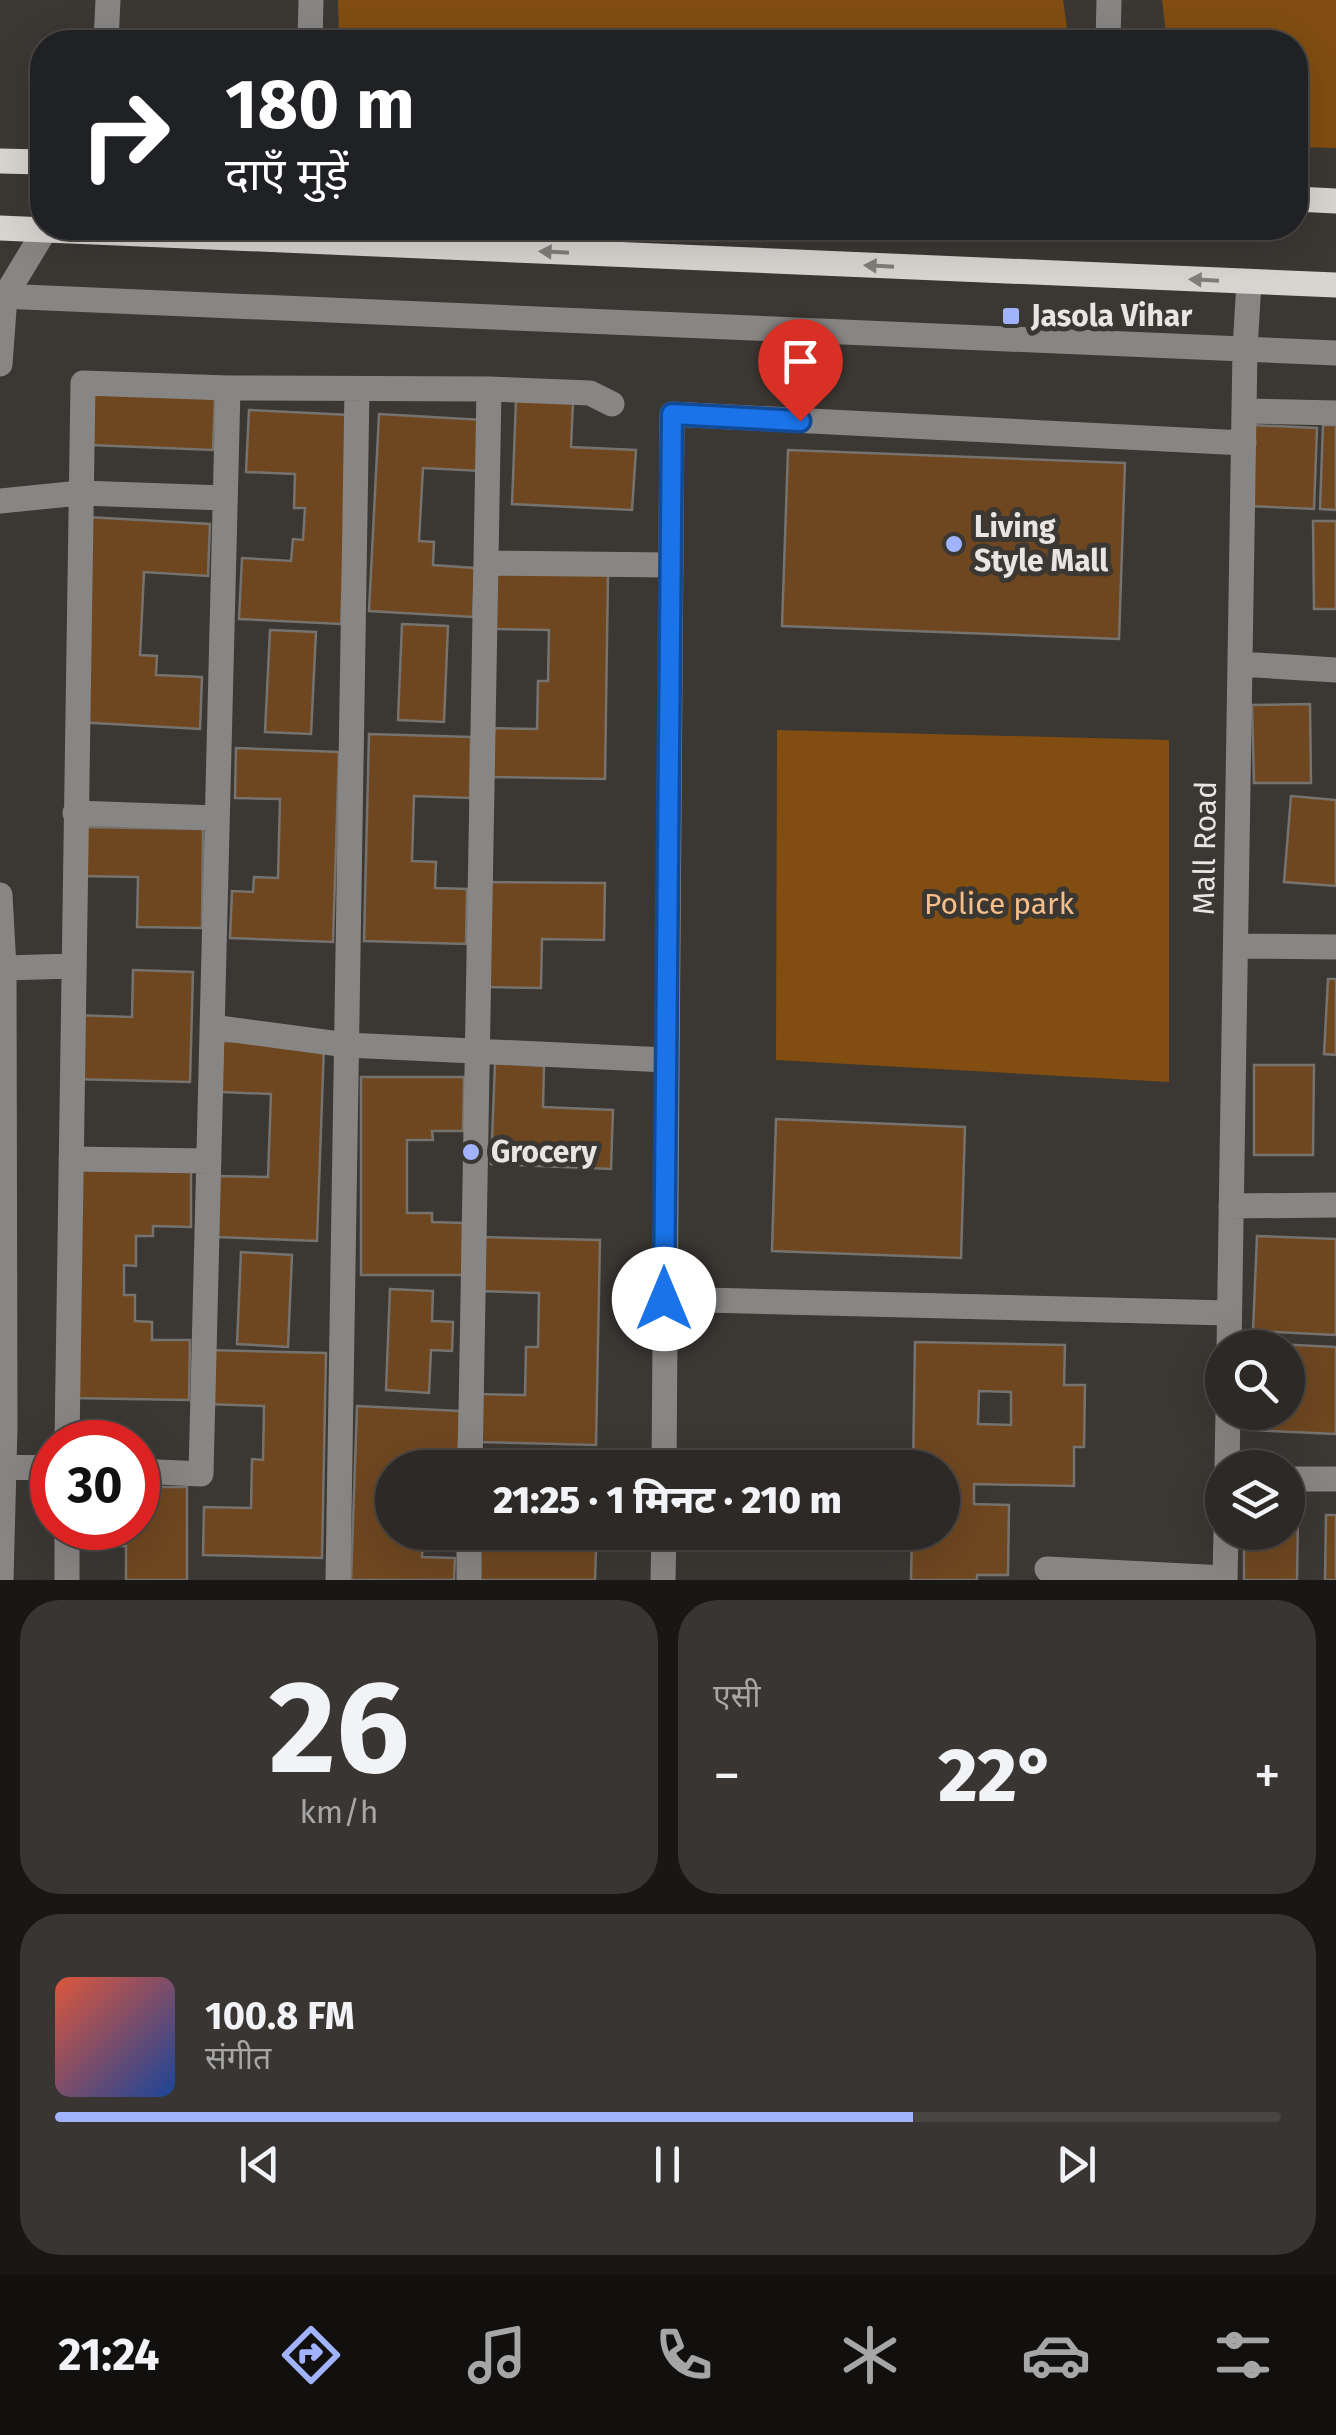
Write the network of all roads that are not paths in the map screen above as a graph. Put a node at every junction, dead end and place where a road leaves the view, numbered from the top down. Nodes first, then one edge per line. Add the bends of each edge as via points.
1 (108, 0) edge
2 (311, 0) edge
3 (1109, 0) edge
4 (107, 30) edge
5 (310, 30) edge
6 (1108, 30) edge
7 (0, 160) edge
8 (30, 161) edge
9 (1308, 200) edge
10 (1336, 201) edge
11 (0, 228) edge
12 (30, 229) edge
13 (38, 240) edge
14 (276, 240) edge
15 (1249, 282) junction
16 (1336, 285) edge
17 (2, 296) edge
18 (1245, 349) junction
19 (1336, 353) edge
20 (0, 364) edge
21 (228, 388) junction
22 (357, 388) junction
23 (488, 389) junction
24 (612, 404) dead end
25 (1244, 410) junction
26 (1336, 413) edge
27 (1244, 443) junction
28 (80, 493) junction
29 (225, 498) junction
30 (0, 502) edge
31 (486, 563) junction
32 (671, 565) junction
33 (1240, 664) junction
34 (1336, 670) edge
35 (75, 813) junction
36 (217, 818) junction
37 (0, 895) edge
38 (1236, 946) junction
39 (1336, 947) edge
40 (74, 966) junction
41 (4, 968) junction
42 (212, 1027) junction
43 (347, 1045) junction
44 (477, 1051) junction
45 (666, 1060) junction
46 (71, 1159) junction
47 (208, 1161) junction
48 (1336, 1205) edge
49 (1231, 1206) junction
50 (664, 1299) junction
51 (1230, 1313) junction
52 (1230, 1330) edge
53 (67, 1420) edge
54 (470, 1450) edge
55 (664, 1450) edge
56 (4, 1467) junction
57 (30, 1468) edge
58 (160, 1473) edge
59 (1305, 1479) edge
60 (1336, 1479) edge
61 (67, 1550) edge
62 (469, 1550) edge
63 (664, 1550) edge
64 (1226, 1550) edge
65 (1047, 1568) dead end
66 (1225, 1579) edge
67 (1, 1580) edge
68 (67, 1580) edge
69 (338, 1580) edge
70 (469, 1580) edge
71 (663, 1580) edge

1 - 4 street
2 - 5 street
3 - 6 street
7 - 8 main road
9 - 10 main road
11 - 12 main road
13 - 17 street
15 -> 14 main road
15 - 16 main road
15 - 18 street, Mall Road
17 - 18 street
17 - 20 street
18 - 19 street
18 - 25 street, Mall Road
21 - 22 street
21 - 28 street via 83,383
21 - 29 street
22 - 23 street
22 - 43 street
23 - 24 street via 590,393
23 - 31 street
25 - 26 street
25 - 27 street, Mall Road
27 - 32 street via 672,414
27 - 33 street, Mall Road
28 - 29 street
28 - 30 street
28 - 35 street
29 - 36 street
31 - 32 street
31 - 44 street
32 - 45 street
33 - 34 street
33 - 38 street, Mall Road
35 - 36 street
35 - 40 street
36 - 42 street
37 - 41 street
38 - 39 street
38 - 49 street, Mall Road
40 - 41 street
40 - 46 street
41 - 56 street
42 - 43 street
42 - 47 street
43 - 44 street
43 - 69 street
44 - 45 street
44 - 54 street
45 - 50 street
46 - 47 street
46 - 53 street
47 - 58 street via 201,1474
48 - 49 street
49 - 51 street, Mall Road
50 - 51 street
50 - 55 street
51 - 52 street, Mall Road
56 - 57 street
56 - 67 street
59 - 60 street
61 - 68 street
62 - 70 street
63 - 71 street
64 - 66 street
65 - 66 street

